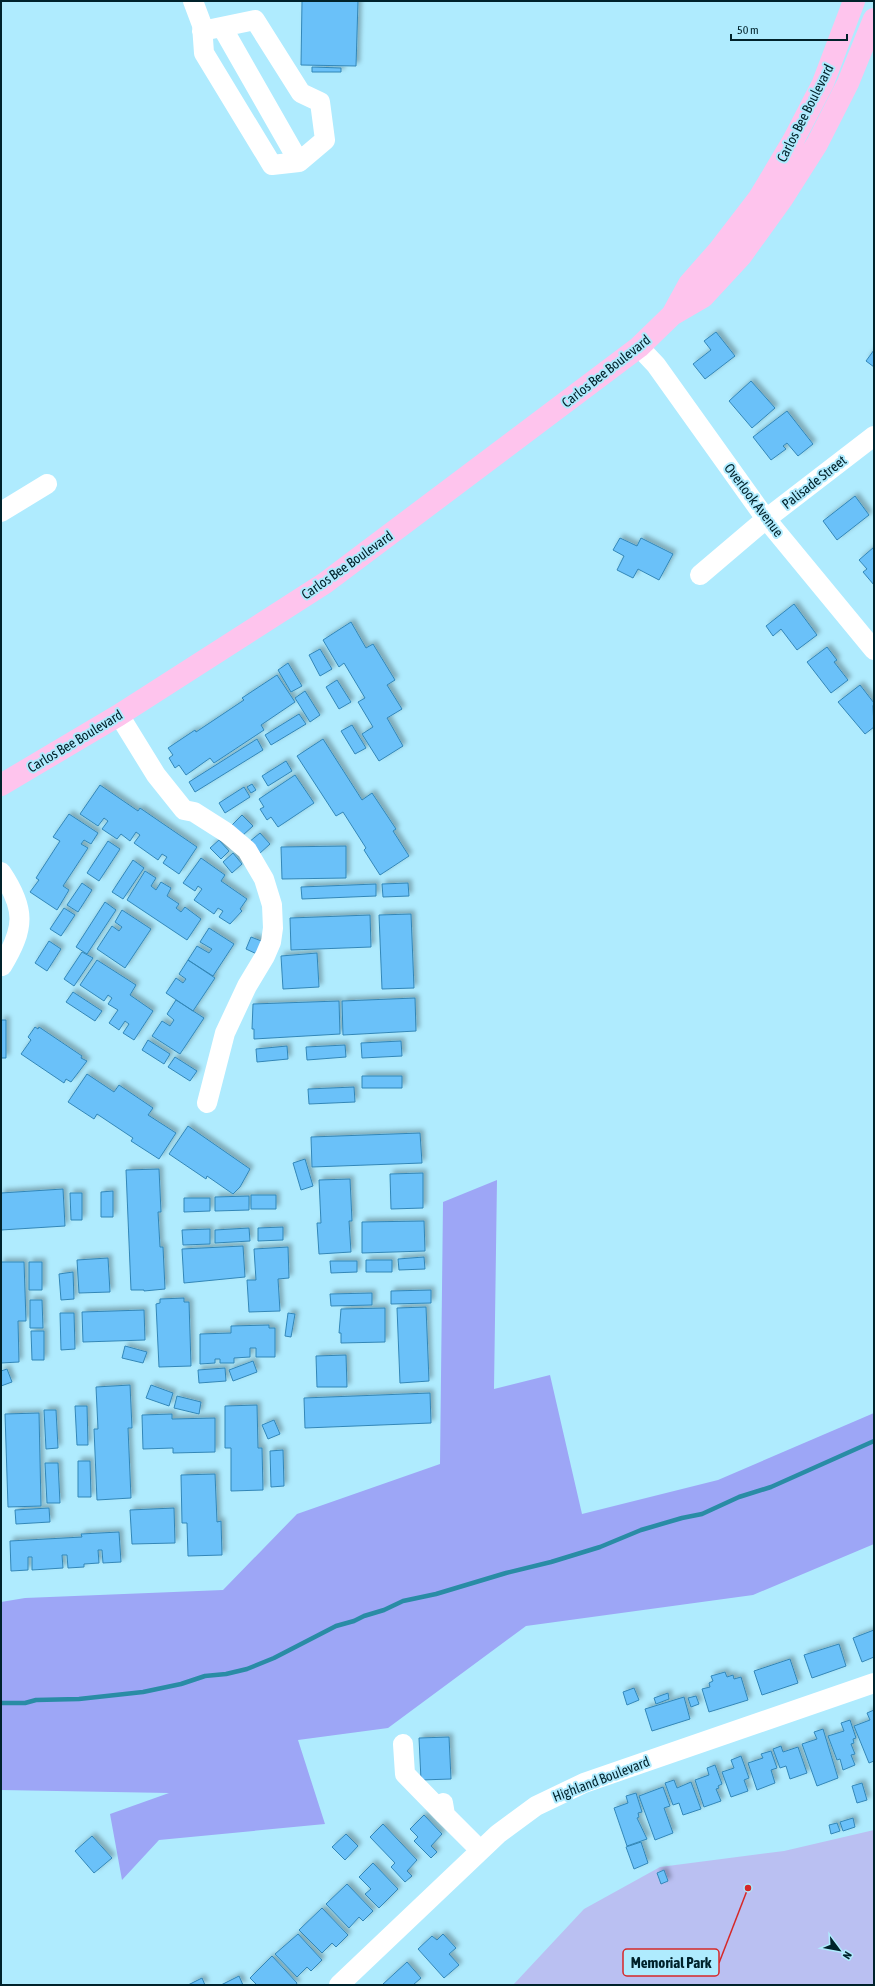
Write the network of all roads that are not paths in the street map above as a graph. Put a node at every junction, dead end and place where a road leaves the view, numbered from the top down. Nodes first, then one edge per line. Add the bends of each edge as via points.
1 (193, 1) edge
2 (854, 1) edge
3 (874, 19) edge
4 (222, 27) junction
5 (202, 31) junction
6 (299, 162) junction
7 (672, 315) junction
8 (639, 347) junction
9 (874, 436) edge
10 (47, 484) dead end
11 (1, 512) edge
12 (766, 519) junction
13 (700, 575) dead end
14 (874, 650) edge
15 (119, 715) junction
16 (1, 785) edge
17 (1, 872) edge
18 (2, 966) edge
19 (208, 1103) dead end
20 (874, 1683) edge
21 (403, 1744) dead end
22 (442, 1792) dead end
23 (445, 1815) junction
24 (480, 1850) junction
25 (339, 1985) edge

1 - 5 street
2 - 7 main road, Carlos Bee Boulevard via 823,83 793,141 759,198 689,284
3 - 7 main road, Carlos Bee Boulevard via 848,84 817,144 782,199 741,256 703,297
4 - 5 street
4 - 6 street
4 - 6 street via 255,20 301,93 320,102 325,140
5 - 6 street via 204,53 272,165
7 - 8 main road, Carlos Bee Boulevard
8 - 12 street, Overlook Avenue via 658,367
8 - 15 main road, Carlos Bee Boulevard via 325,583
9 - 12 street, Palisade Street
10 - 11 street
12 - 13 street, Palisade Street
12 - 14 street, Overlook Avenue
15 - 16 main road, Carlos Bee Boulevard
15 - 19 street via 156,775 184,810 194,812 228,833 247,850 264,879 272,905 274,922 270,942 225,1033
17 - 18 street via 15,897 21,916 16,937
20 - 24 street, Highland Boulevard via 584,1783 536,1806
21 - 23 street via 406,1774
22 - 23 street
23 - 24 street
24 - 25 street, Highland Boulevard

